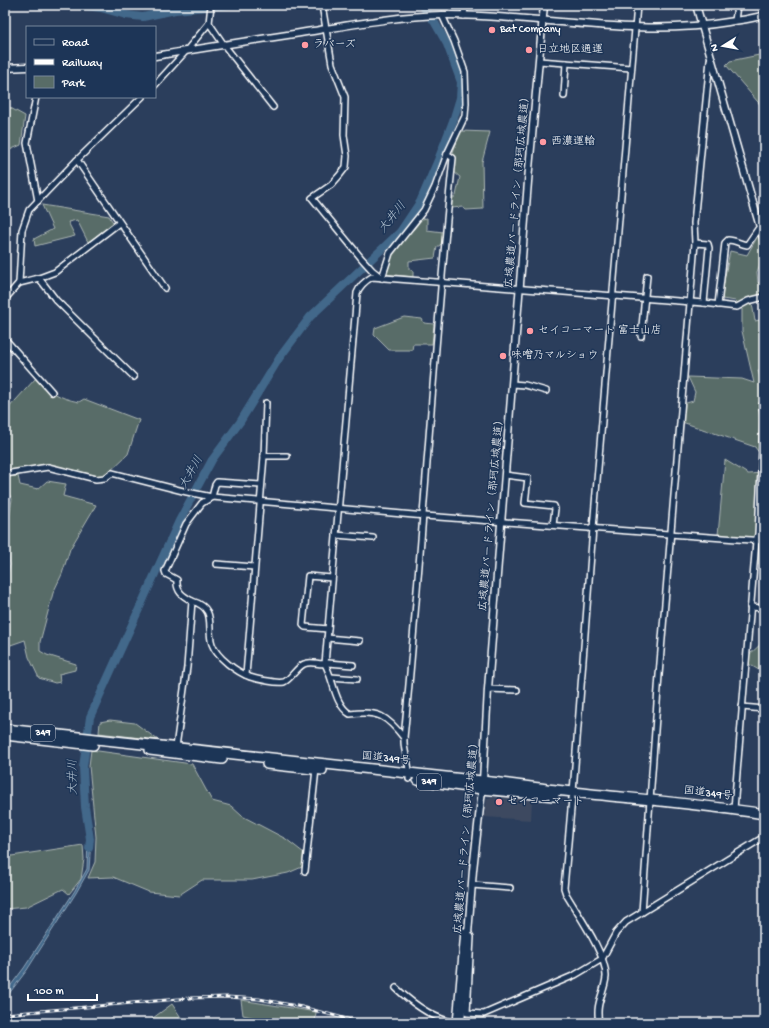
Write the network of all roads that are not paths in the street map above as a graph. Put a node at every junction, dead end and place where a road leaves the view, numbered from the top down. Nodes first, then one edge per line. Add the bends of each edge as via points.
1 (322, 5) edge
2 (465, 5) edge
3 (544, 5) edge
4 (637, 5) edge
5 (696, 5) edge
6 (737, 5) edge
7 (211, 8) edge
8 (442, 16) junction
9 (464, 16) junction
10 (764, 16) edge
11 (543, 20) junction
12 (735, 21) junction
13 (209, 23) junction
14 (702, 27) junction
15 (635, 28) junction
16 (326, 29) junction
17 (224, 45) junction
18 (186, 51) junction
19 (710, 55) junction
20 (156, 56) edge
21 (539, 61) junction
22 (566, 63) junction
23 (26, 67) edge
24 (5, 68) edge
25 (631, 68) junction
26 (156, 84) edge
27 (564, 96) dead end
28 (36, 98) edge
29 (141, 98) edge
30 (273, 107) dead end
31 (447, 154) junction
32 (77, 160) junction
33 (38, 201) junction
34 (119, 223) junction
35 (760, 229) junction
36 (764, 241) edge
37 (695, 243) junction
38 (647, 276) dead end
39 (39, 278) junction
40 (382, 278) junction
41 (19, 283) junction
42 (441, 283) junction
43 (165, 288) dead end
44 (520, 289) junction
45 (612, 296) junction
46 (764, 297) edge
47 (5, 299) edge
48 (644, 299) junction
49 (690, 302) junction
50 (704, 303) junction
51 (718, 304) junction
52 (641, 336) dead end
53 (5, 339) edge
54 (134, 377) dead end
55 (512, 384) junction
56 (546, 391) dead end
57 (52, 392) dead end
58 (266, 403) dead end
59 (764, 403) edge
60 (264, 456) junction
61 (287, 456) dead end
62 (5, 474) edge
63 (505, 475) junction
64 (261, 485) junction
65 (212, 497) junction
66 (260, 502) junction
67 (338, 508) junction
68 (423, 515) junction
69 (502, 521) junction
70 (554, 525) junction
71 (593, 528) junction
72 (671, 534) junction
73 (336, 535) junction
74 (373, 538) dead end
75 (756, 541) junction
76 (764, 541) edge
77 (216, 564) dead end
78 (254, 567) junction
79 (332, 578) junction
80 (192, 601) junction
81 (750, 607) junction
82 (764, 608) edge
83 (328, 629) junction
84 (327, 638) junction
85 (360, 641) dead end
86 (325, 664) junction
87 (353, 665) dead end
88 (246, 675) junction
89 (331, 677) junction
90 (357, 679) dead end
91 (488, 689) junction
92 (517, 690) dead end
93 (742, 707) junction
94 (764, 709) edge
95 (5, 729) edge
96 (5, 735) edge
97 (404, 738) junction
98 (81, 740) junction
99 (94, 742) junction
100 (176, 747) junction
101 (316, 769) junction
102 (409, 776) junction
103 (482, 785) junction
104 (572, 795) junction
105 (650, 803) junction
106 (734, 809) junction
107 (764, 814) edge
108 (764, 820) edge
109 (764, 837) edge
110 (305, 871) dead end
111 (472, 885) junction
112 (510, 888) dead end
113 (642, 912) junction
114 (466, 932) junction
115 (602, 959) junction
116 (396, 988) dead end
117 (252, 1023) edge
118 (267, 1023) edge
119 (456, 1023) edge
120 (461, 1023) edge
121 (600, 1023) edge

1 - 16 street
2 - 9 street
3 - 11 street, 広域農道バードライン（那珂広域農道）
4 - 15 street
5 - 14 street
6 - 12 street
7 - 13 street
8 - 9 street
8 - 16 street via 392,19
8 - 31 street via 465,72 466,88 464,116
9 - 11 street
10 - 12 street
11 - 15 street
11 - 21 street, 広域農道バードライン（那珂広域農道）
12 - 14 street
13 - 17 street
13 - 18 street
14 - 15 street
14 - 19 street
15 - 25 street
16 - 17 street
16 - 40 street via 332,64 345,97 344,135 348,156 346,167 340,176 312,198 362,259
17 - 18 street
17 - 30 street
18 - 20 street
18 - 26 street
19 - 35 street
19 - 37 street via 694,223
21 - 22 street
21 - 44 street, 広域農道バードライン（那珂広域農道）
22 - 25 street
22 - 27 street
23 - 24 street
25 - 45 street
28 - 33 street via 27,143
29 - 32 street
31 - 40 street via 424,210 390,253
31 - 42 street via 453,158
32 - 33 street
32 - 34 street
33 - 41 street via 29,210 22,230
34 - 39 street via 55,272
34 - 43 street
35 - 36 street
35 - 51 street via 747,246 734,240 725,243
37 - 49 street
37 - 50 street via 708,244 709,248
38 - 48 street
39 - 41 street
39 - 54 street via 56,300
40 - 42 street
40 - 67 street via 372,277 366,280 359,286 357,293
41 - 47 street
42 - 44 street
42 - 68 street
44 - 45 street
44 - 55 street, 広域農道バードライン（那珂広域農道）
45 - 48 street
45 - 71 street
46 - 51 street via 737,307
48 - 49 street
48 - 52 street
49 - 50 street
49 - 72 street
50 - 51 street
53 - 57 street
55 - 56 street
55 - 63 street, 広域農道バードライン（那珂広域農道）
58 - 60 street
59 - 75 street
60 - 61 street
60 - 64 street
62 - 65 street via 48,467 96,479 112,473
63 - 69 street, 広域農道バードライン（那珂広域農道）
63 - 70 street via 528,478 525,503 554,506
64 - 65 street via 217,482
64 - 66 street
65 - 66 street
65 - 80 street via 202,502 186,524 165,571 177,580 178,592
66 - 67 street
66 - 78 street
67 - 68 street
67 - 73 street
68 - 69 street
68 - 97 street
69 - 70 street
69 - 91 street, 広域農道バードライン（那珂広域農道）
70 - 71 street
71 - 72 street
71 - 104 street
72 - 75 street
72 - 105 street
73 - 74 street
73 - 79 street
75 - 76 street
75 - 81 street
77 - 78 street
78 - 88 street
79 - 83 street
79 - 83 street via 308,576 303,625
80 - 88 street via 197,602 208,614 211,643 218,655
80 - 100 street via 187,667
81 - 82 street
81 - 93 street
83 - 84 street
84 - 85 street
84 - 86 street
86 - 87 street
86 - 88 street via 303,664 285,681 276,682
86 - 89 street
89 - 90 street
89 - 97 street via 344,710 350,714 372,713 387,719
91 - 92 street
91 - 103 street, 広域農道バードライン（那珂広域農道）
93 - 94 street
93 - 106 street
95 - 98 highway, 国道349号 / 349
96 - 98 highway, 国道349号 / 349
97 - 102 street via 403,748 410,769
98 - 99 highway, 国道349号 / 349
99 - 100 highway, 国道349号 / 349
99 - 101 highway, 国道349号 / 349
100 - 102 highway, 国道349号 / 349
101 - 102 highway, 国道349号 / 349
101 - 110 street
102 - 103 highway, 国道349号 / 349
103 - 104 highway, 国道349号 / 349
103 - 111 street, 広域農道バードライン（那珂広域農道）
104 - 105 highway, 国道349号 / 349
104 - 115 street via 564,888
105 - 106 highway, 国道349号 / 349
105 - 108 highway, 国道349号 / 349
105 - 113 street
106 - 107 highway, 国道349号 / 349
109 - 113 street
111 - 112 street
111 - 114 street, 広域農道バードライン（那珂広域農道）
113 - 115 street via 626,922
114 - 115 street via 471,937 467,1013 484,1014 575,975
114 - 119 street
114 - 120 street, 広域農道バードライン（那珂広域農道）
115 - 121 street via 606,979 598,1004
116 - 119 street via 427,1012
117 - 118 street via 259,1020

